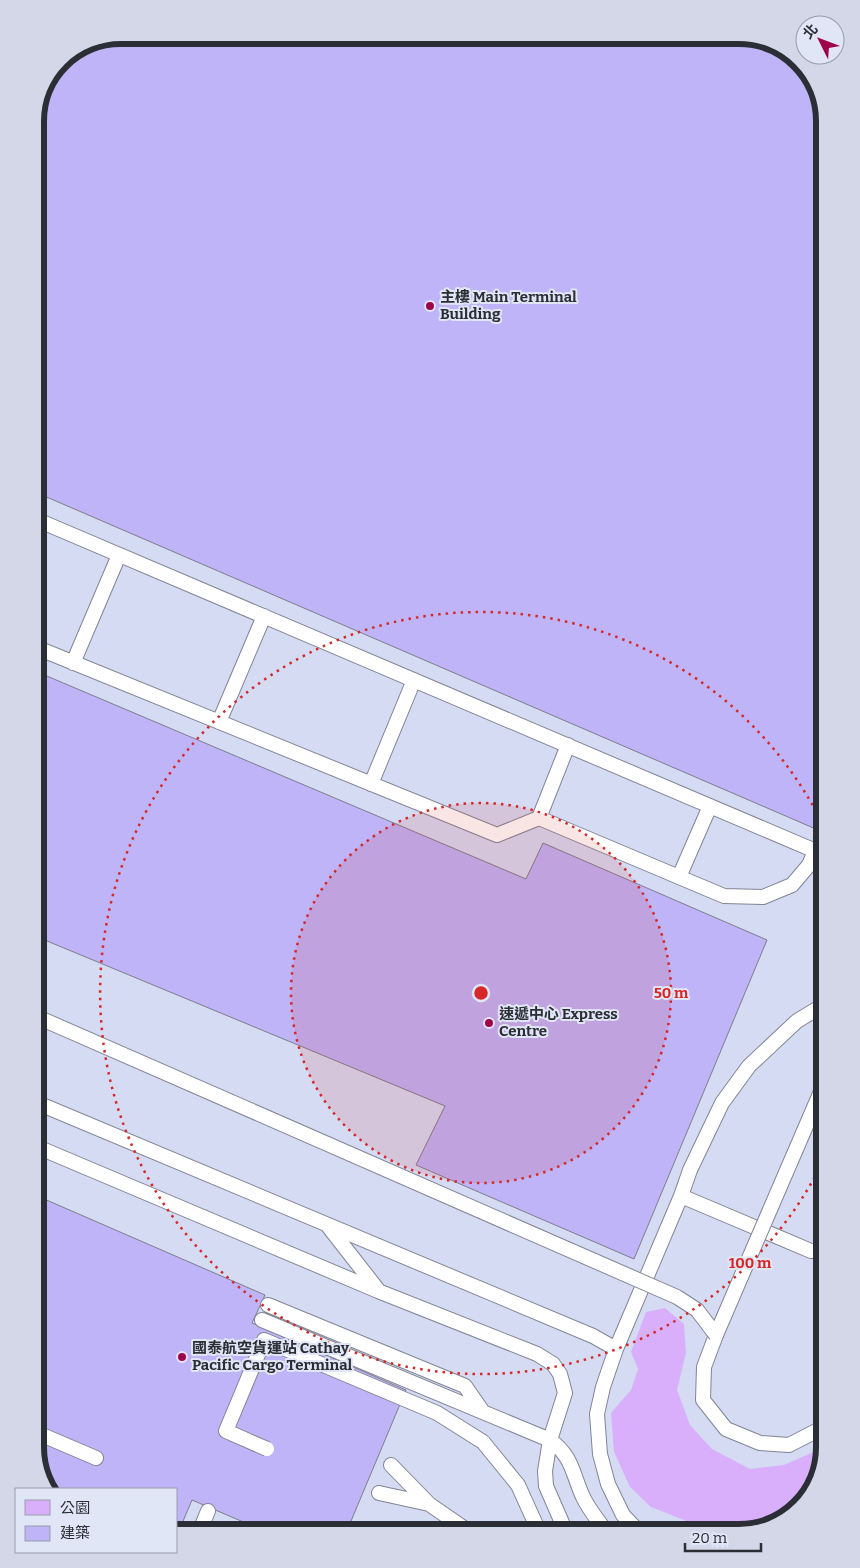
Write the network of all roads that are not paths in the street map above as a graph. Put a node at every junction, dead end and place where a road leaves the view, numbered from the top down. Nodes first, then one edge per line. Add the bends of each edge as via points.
1 (44, 523) edge
2 (119, 555) junction
3 (264, 616) junction
4 (44, 651) edge
5 (73, 663) junction
6 (414, 680) junction
7 (220, 722) junction
8 (568, 746) junction
9 (371, 784) junction
10 (710, 806) junction
11 (539, 818) junction
12 (816, 851) edge
13 (816, 857) edge
14 (679, 877) junction
15 (816, 1009) edge
16 (44, 1020) edge
17 (816, 1103) edge
18 (44, 1106) edge
19 (44, 1150) edge
20 (681, 1196) junction
21 (328, 1226) junction
22 (811, 1251) dead end
23 (378, 1291) junction
24 (268, 1304) dead end
25 (262, 1320) dead end
26 (716, 1335) junction
27 (616, 1349) junction
28 (483, 1412) junction
29 (816, 1431) edge
30 (44, 1436) edge
31 (550, 1440) junction
32 (267, 1449) dead end
33 (96, 1458) dead end
34 (391, 1465) dead end
35 (379, 1493) dead end
36 (428, 1504) junction
37 (208, 1511) dead end
38 (203, 1524) edge
39 (458, 1524) edge
40 (535, 1524) edge
41 (563, 1524) edge
42 (601, 1524) edge
43 (632, 1524) edge

1 - 2 lane
2 - 3 lane
2 - 5 lane
3 - 6 lane
3 - 7 lane
4 - 5 lane
5 - 7 lane
6 - 8 lane
6 - 9 lane
7 - 9 lane
8 - 10 lane
8 - 11 lane
9 - 11 lane via 497,835
10 - 12 lane
10 - 14 lane
11 - 14 lane
13 - 14 lane via 792,885 763,897 724,896
15 - 20 lane via 797,1021 749,1066 722,1103
16 - 26 lane, bridge via 677,1297 697,1310
17 - 26 lane, bridge
18 - 21 lane
19 - 23 lane
20 - 22 lane
20 - 27 lane
21 - 23 lane
21 - 27 lane via 593,1336
23 - 31 lane via 537,1354 553,1364 560,1374 565,1393
24 - 28 lane via 465,1386
25 - 28 lane
26 - 29 lane via 704,1368 704,1400 726,1428 760,1443 789,1445
27 - 43 lane via 598,1414 600,1454 608,1484
28 - 31 lane
30 - 33 lane
31 - 41 lane via 546,1486
31 - 42 lane via 570,1461 584,1498
32 - 40 lane, bridge via 226,1431 264,1340 437,1414 483,1442 518,1485
34 - 36 lane
35 - 36 lane
36 - 39 lane
37 - 38 lane

